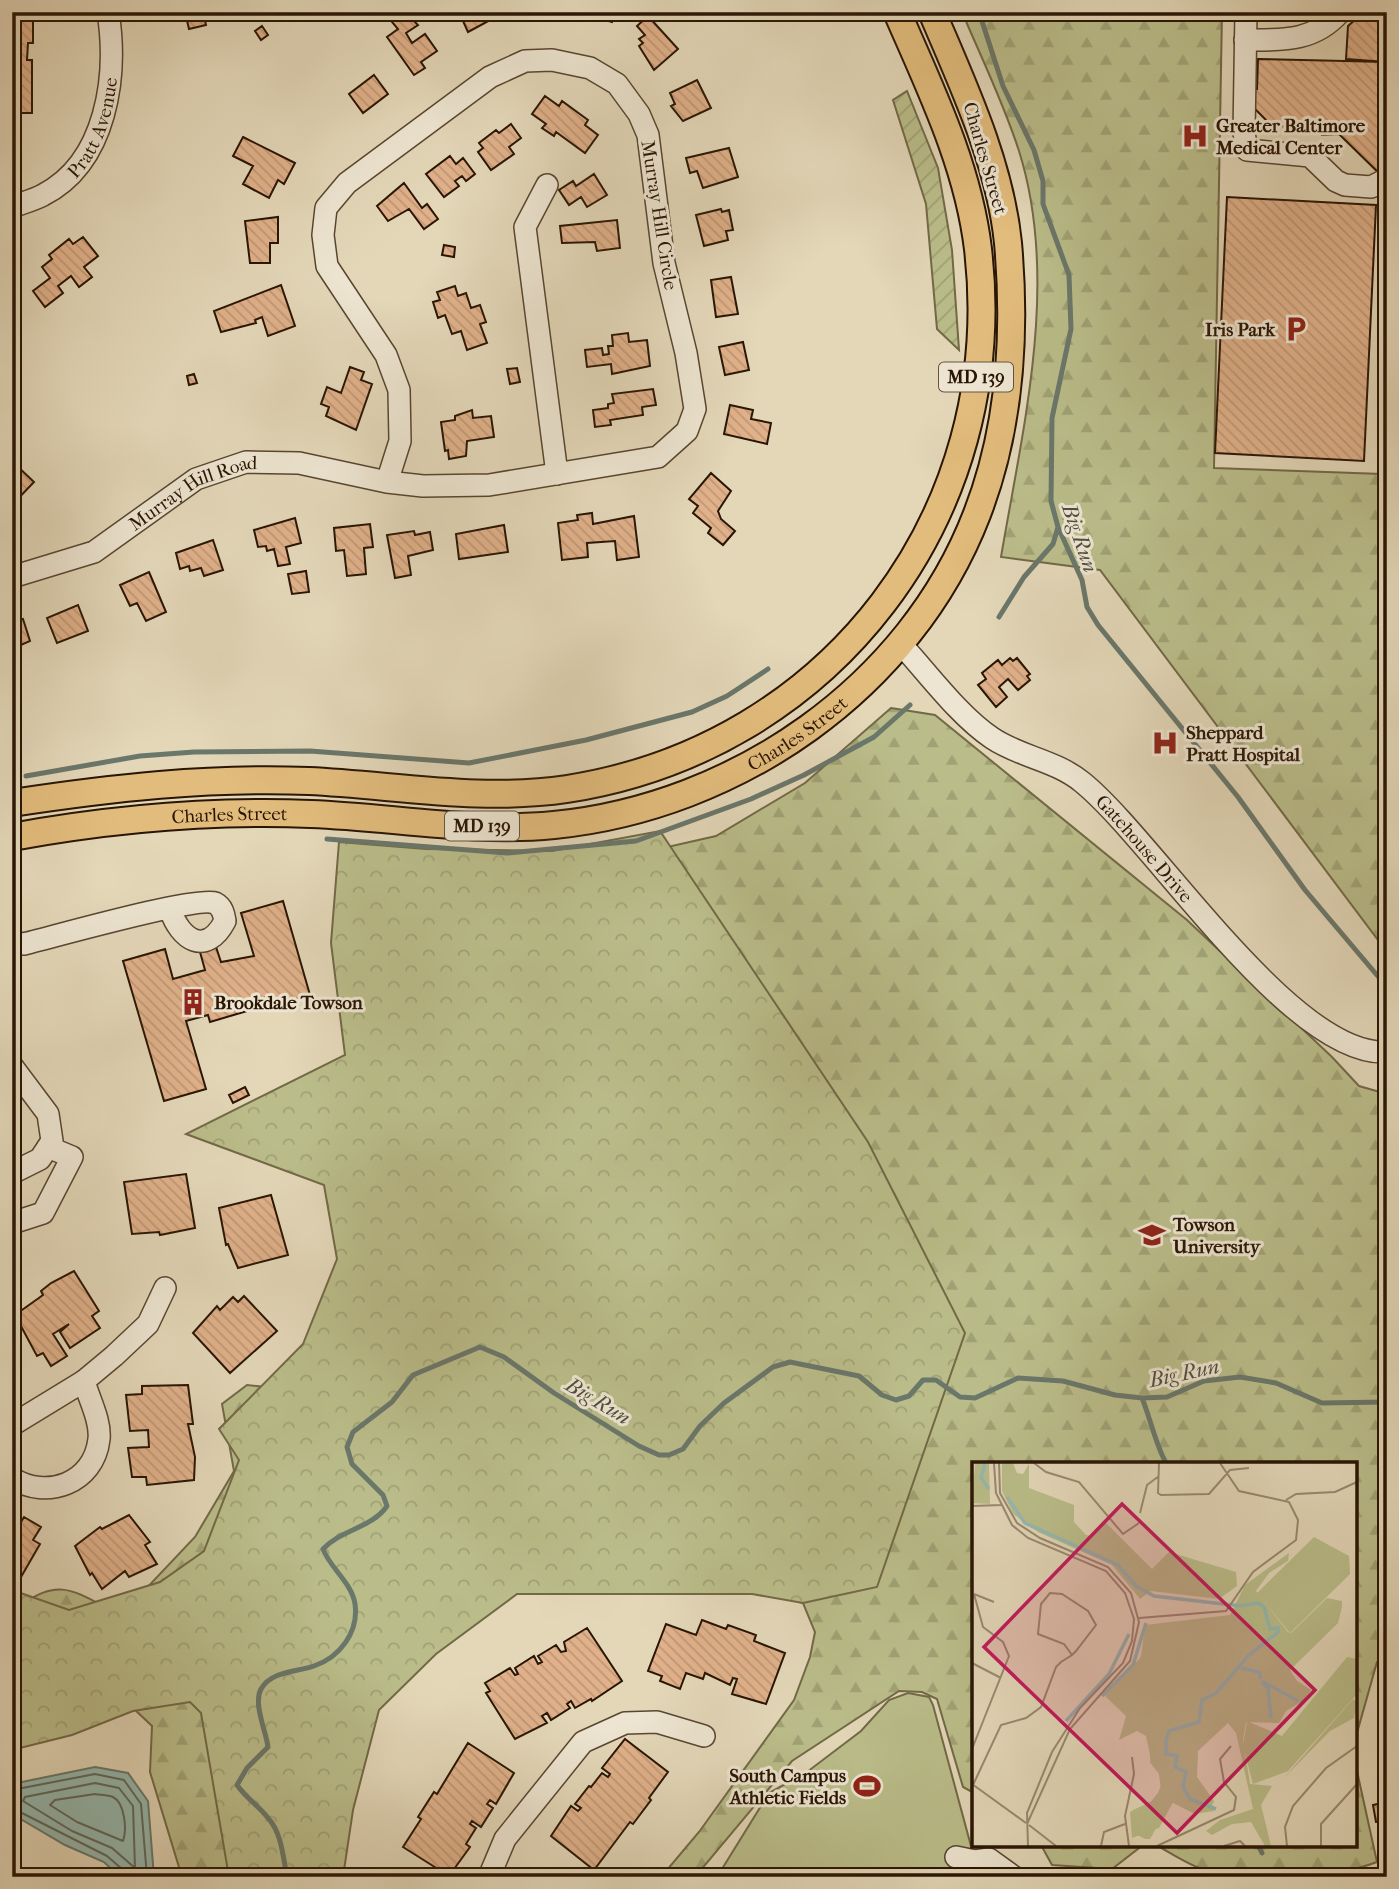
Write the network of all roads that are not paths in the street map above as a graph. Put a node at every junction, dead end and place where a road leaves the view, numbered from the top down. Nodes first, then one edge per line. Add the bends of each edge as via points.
1 (108, 12) edge
2 (897, 12) edge
3 (932, 12) edge
4 (1246, 12) edge
5 (1340, 12) edge
6 (1245, 40) junction
7 (1385, 180) dead end
8 (547, 185) dead end
9 (12, 207) edge
10 (962, 448) junction
11 (557, 474) junction
12 (387, 482) junction
13 (12, 577) edge
14 (899, 642) junction
15 (791, 695) junction
16 (12, 803) edge
17 (12, 836) edge
18 (170, 909) dead end
19 (12, 943) edge
20 (1387, 1052) edge
21 (12, 1066) edge
22 (48, 1147) junction
23 (12, 1173) edge
24 (12, 1223) edge
25 (165, 1288) dead end
26 (84, 1381) junction
27 (12, 1424) edge
28 (12, 1478) edge
29 (704, 1736) dead end
30 (956, 1857) dead end
31 (489, 1877) edge
32 (1014, 1877) edge

1 - 9 street, Pratt Avenue via 112,70 97,135 86,155 44,195
2 - 10 main road, Charles Street / MD 139 via 946,125 978,248 981,303 974,402
3 - 14 main road, Charles Street / MD 139 via 965,89 999,190 1012,318 998,449 979,509 957,557
4 - 6 street
5 - 6 street via 1302,38
6 - 7 street via 1247,150 1310,156 1345,185 1371,187
8 - 11 street via 524,227
10 - 14 main road via 967,482 960,507 943,546 901,615
10 - 15 main road, Charles Street / MD 139 via 933,524 901,580 855,637
11 - 12 street, Murray Hill Circle via 489,485
11 - 12 street, Murray Hill Circle via 658,457 687,430 695,409 664,263 648,135 639,114 617,83 590,68 525,61 490,77 347,183 326,208 327,265 386,355 399,390 400,441
12 - 13 street, Murray Hill Road via 299,463 246,462 196,479 94,552
14 - 15 main road via 873,650 812,698
14 - 17 main road, Charles Street / MD 139 via 838,705 763,758 696,790 612,815 516,827 314,814 199,814
14 - 20 street, Gatehouse Drive via 990,737 1062,768 1093,791 1235,951 1287,1001 1348,1043
15 - 16 main road, Charles Street / MD 139 via 732,733 678,758 597,783 538,793 263,779 156,783
18 - 19 street via 24,944
21 - 22 street via 48,1114 52,1141
22 - 23 street via 40,1159
22 - 24 street via 72,1157 43,1213
25 - 26 street via 148,1324
26 - 27 street
26 - 28 street via 99,1438 88,1466 58,1488 30,1488
29 - 31 street via 657,1721 625,1723 583,1742 505,1839
30 - 32 street via 989,1858

